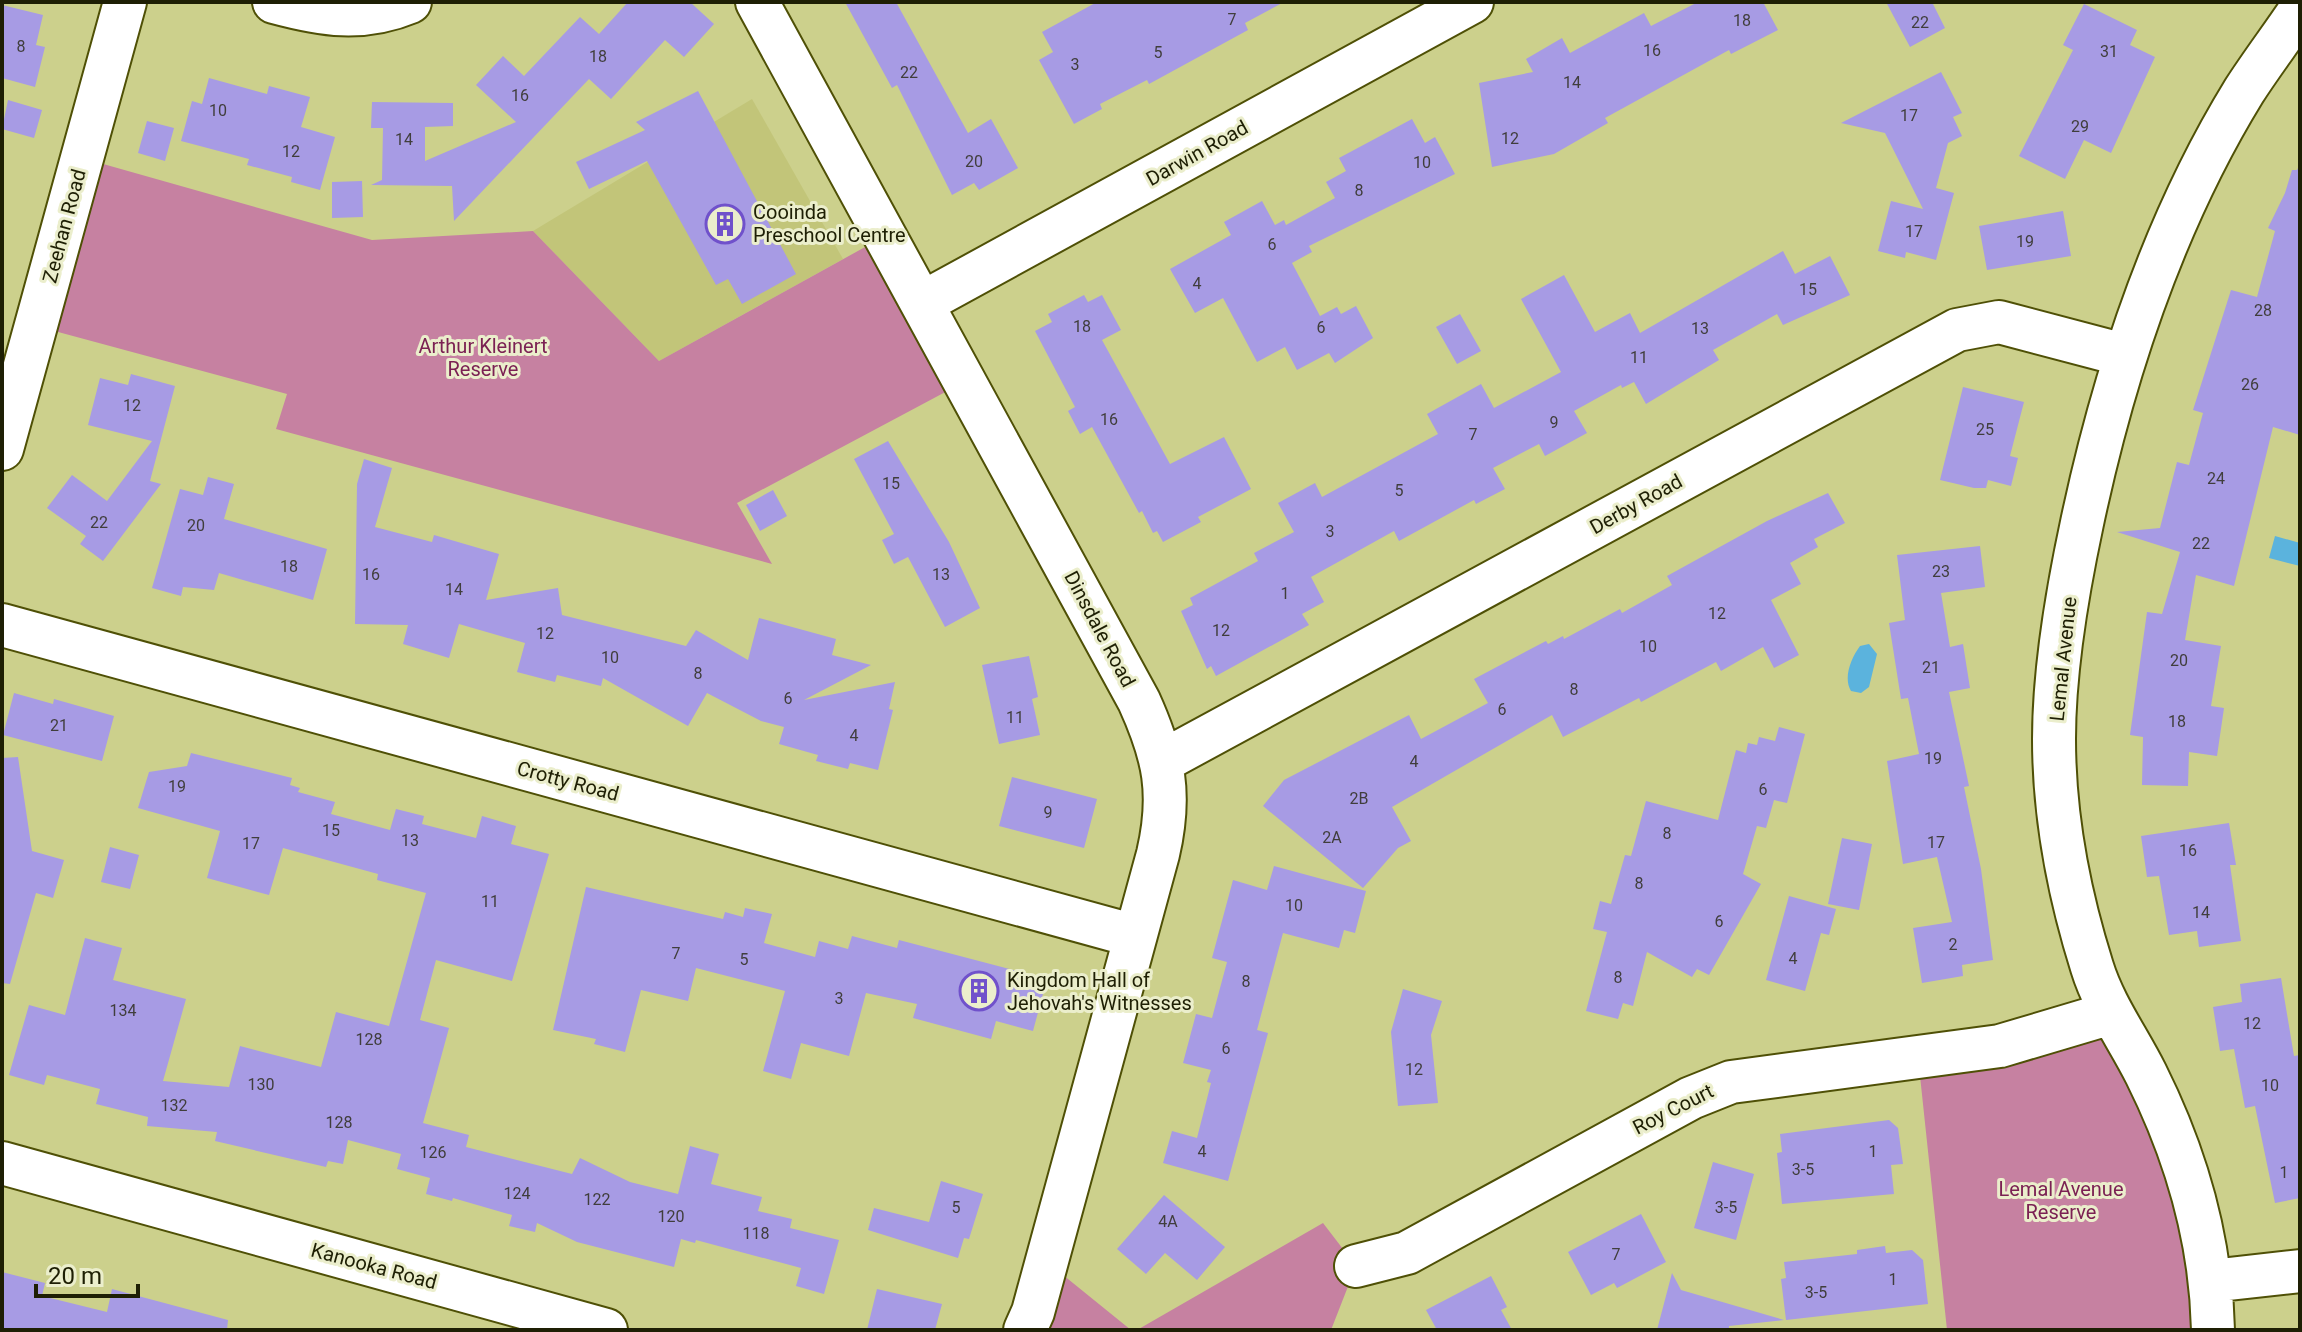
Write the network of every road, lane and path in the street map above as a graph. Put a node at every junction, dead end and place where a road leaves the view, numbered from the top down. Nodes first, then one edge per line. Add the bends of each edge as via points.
1 (125, 2) edge
2 (274, 2) edge
3 (410, 2) edge
4 (757, 2) edge
5 (1472, 2) edge
6 (2300, 10) edge
7 (922, 303) junction
8 (2124, 355) junction
9 (2, 449) edge
10 (2, 625) edge
11 (1163, 761) junction
12 (1135, 936) junction
13 (2111, 1013) junction
14 (2, 1163) edge
15 (1356, 1266) dead end
16 (2300, 1271) edge
17 (2211, 1281) junction
18 (1031, 1324) edge
19 (606, 1330) edge
20 (2213, 1330) edge

1 - 9 street, Zeehan Road
2 - 3 street via 340,17
4 - 7 street, Dinsdale Road
5 - 7 street, Darwin Road
6 - 8 street, Lemal Avenue via 2220,133 2160,259
7 - 11 street, Dinsdale Road via 1139,701
8 - 11 street, Derby Road via 1999,322 1957,330
8 - 13 street, Lemal Avenue via 2076,553 2054,738 2069,877 2093,972
10 - 12 street, Crotty Road
11 - 12 street, Dinsdale Road via 1164,830
12 - 18 street, Dinsdale Road
13 - 15 street, Roy Court via 2000,1046 1731,1082 1691,1098 1407,1253
13 - 17 street, Lemal Avenue via 2151,1084 2186,1169
14 - 19 street, Kanooka Road
16 - 17 street
17 - 20 street, Lemal Avenue

